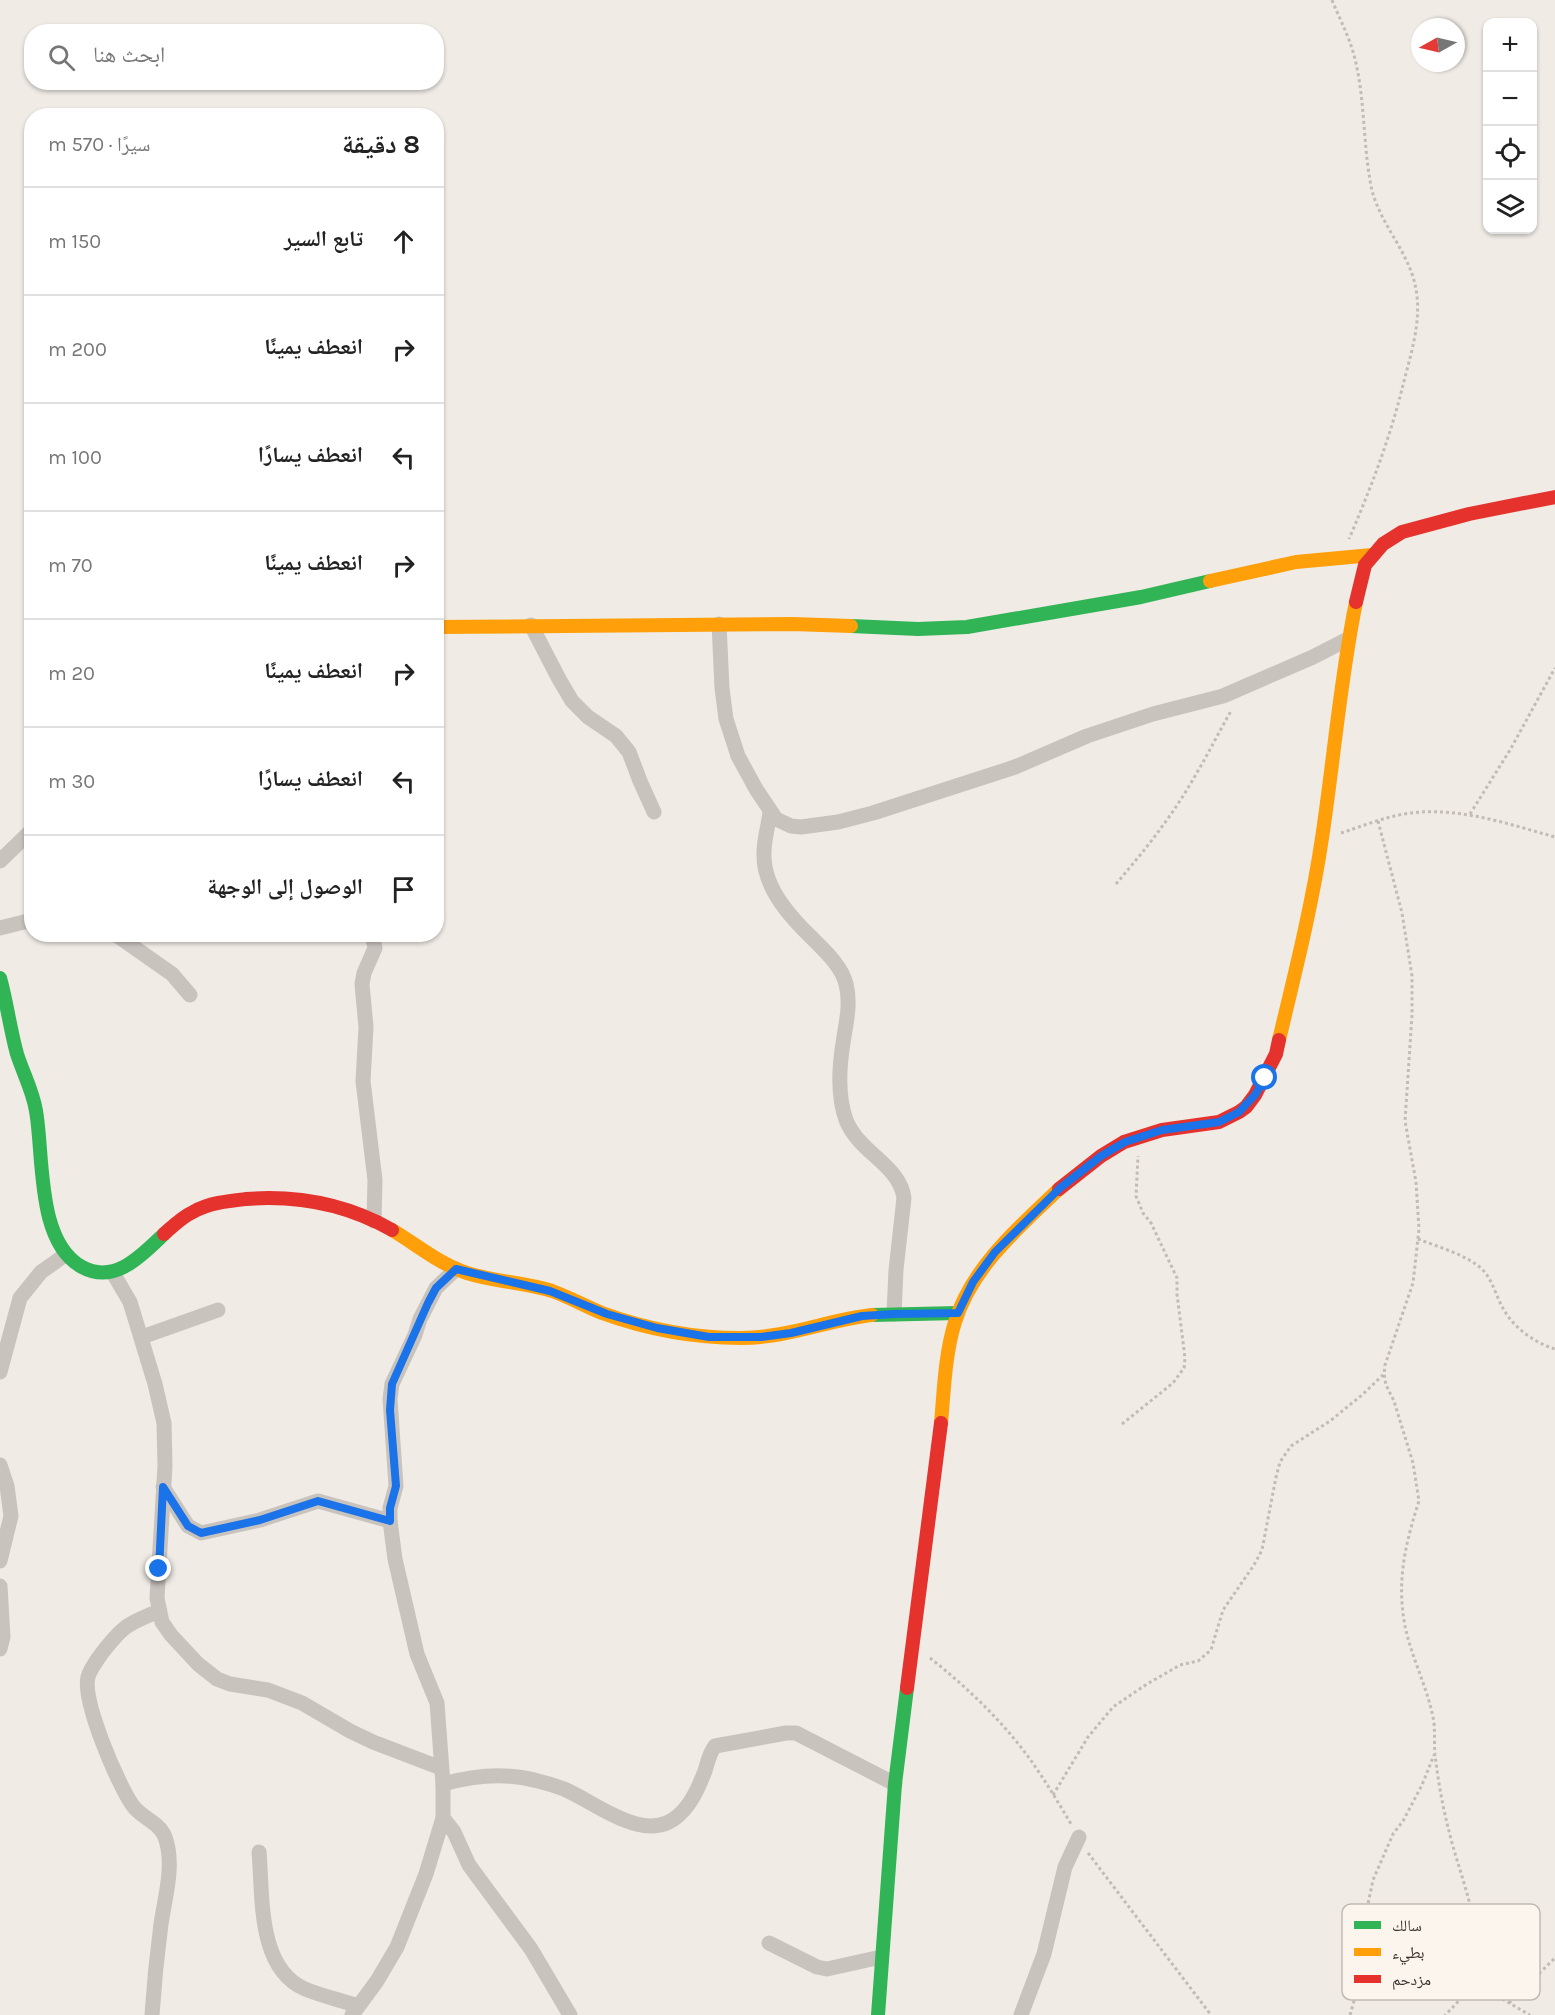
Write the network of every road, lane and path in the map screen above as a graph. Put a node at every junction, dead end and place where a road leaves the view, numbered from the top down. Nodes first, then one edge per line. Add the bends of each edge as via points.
1 (1332, 0) edge
2 (1555, 497) edge
3 (1372, 555) junction
4 (1342, 558) junction
5 (719, 624) junction
6 (531, 625) junction
7 (444, 627) edge
8 (1348, 639) junction
9 (1555, 668) edge
10 (1247, 687) junction
11 (770, 811) junction
12 (654, 812) dead end
13 (1469, 815) junction
14 (1378, 820) junction
15 (1555, 837) edge
16 (24, 838) edge
17 (1322, 839) junction
18 (0, 861) edge
19 (1116, 885) dead end
20 (24, 922) edge
21 (0, 928) edge
22 (126, 942) edge
23 (374, 942) edge
24 (0, 978) edge
25 (190, 995) dead end
26 (1139, 1137) junction
27 (374, 1221) junction
28 (1418, 1239) junction
29 (65, 1255) junction
30 (456, 1269) junction
31 (113, 1273) junction
32 (218, 1310) dead end
33 (958, 1313) junction
34 (894, 1314) junction
35 (142, 1337) junction
36 (1555, 1349) edge
37 (0, 1372) edge
38 (1384, 1374) junction
39 (1122, 1424) dead end
40 (0, 1465) edge
41 (163, 1487) junction
42 (390, 1521) junction
43 (0, 1561) edge
44 (0, 1586) edge
45 (159, 1611) junction
46 (0, 1649) edge
47 (1435, 1753) junction
48 (442, 1776) junction
49 (895, 1784) junction
50 (1053, 1795) dead end
51 (443, 1818) junction
52 (1079, 1837) dead end
53 (259, 1852) dead end
54 (1368, 1904) edge
55 (1468, 1904) edge
56 (769, 1943) dead end
57 (881, 1957) junction
58 (1555, 1958) edge
59 (1540, 1973) edge
60 (1354, 2000) edge
61 (1459, 2000) edge
62 (1504, 2000) edge
63 (1512, 2000) edge
64 (1509, 2003) junction
65 (355, 2010) edge
66 (152, 2015) edge
67 (570, 2015) edge
68 (878, 2015) edge
69 (1020, 2015) edge
70 (1350, 2015) edge
71 (1445, 2015) edge
72 (1530, 2015) edge

1 - 4 path via 1355,60 1372,188 1382,218 1413,278 1418,317 1395,418
2 - 3 street via 1415,528 1390,539
3 - 4 street
3 - 8 street via 1360,579
4 - 5 street via 1296,562 1141,597 967,627
5 - 6 street
5 - 11 street via 726,719 738,756
6 - 7 street
6 - 12 street via 572,701 616,736 629,752
8 - 10 street
8 - 17 street
9 - 13 path
10 - 11 street via 1087,736 1015,767 873,813 801,827 783,824
10 - 19 path via 1158,833
11 - 34 street via 764,855 769,880 787,911 832,960 846,983 848,1009 839,1080 845,1118 858,1142 892,1173 902,1188
13 - 14 path via 1429,812
13 - 15 path
14 - 17 path
14 - 28 path via 1402,913 1412,976 1404,1106 1406,1138 1416,1182
16 - 18 street
17 - 26 street via 1284,1026 1276,1054 1255,1095 1239,1112 1219,1122
20 - 21 street
22 - 25 street via 172,974
23 - 27 street via 362,984 366,1027 363,1081 375,1180
24 - 29 street via 15,1045 36,1108 41,1171 54,1232
26 - 33 street via 1101,1156 1016,1230 973,1282
26 - 39 path via 1136,1196 1177,1275 1184,1368 1173,1383
27 - 30 street
27 - 31 street via 353,1212 291,1198 221,1203 193,1211 122,1270
28 - 36 path via 1482,1269 1515,1324
28 - 38 path via 1413,1283
29 - 31 street via 82,1269
29 - 37 street via 41,1272 20,1298
30 - 34 street via 550,1291 647,1326 709,1337 761,1337 862,1316
30 - 42 street via 436,1288 392,1384 390,1410 396,1486
31 - 35 street via 130,1302
32 - 35 street
33 - 34 street
33 - 49 street via 946,1372
35 - 41 street via 164,1423
38 - 47 path via 1419,1490 1402,1564 1403,1615 1434,1724
38 - 50 path via 1330,1421 1291,1446 1280,1462 1262,1550 1223,1610 1211,1650 1198,1661 1180,1665 1146,1684 1113,1707 1088,1737
40 - 43 street via 11,1516
41 - 42 street via 188,1526 201,1533 260,1520 318,1501
41 - 45 street
42 - 48 street via 417,1654 437,1703
44 - 46 street
45 - 48 street via 171,1635 217,1679 292,1699
45 - 66 street via 118,1631 88,1678 106,1755 133,1806 159,1827 165,1838 167,1883
47 - 54 path via 1422,1785 1393,1834 1373,1880
47 - 55 path via 1448,1829
48 - 49 street via 495,1774 522,1778 563,1789 632,1824 654,1826 680,1815 699,1785 715,1746 796,1733
48 - 51 street
49 - 57 street
51 - 65 street via 397,1947
51 - 67 street via 469,1865 531,1949
52 - 69 street via 1065,1867 1044,1954
53 - 65 street via 266,1934 273,1958 303,1988
56 - 57 street via 827,1970
57 - 68 street
58 - 59 path
60 - 70 path
61 - 71 path
62 - 64 path
63 - 64 path
64 - 72 path

